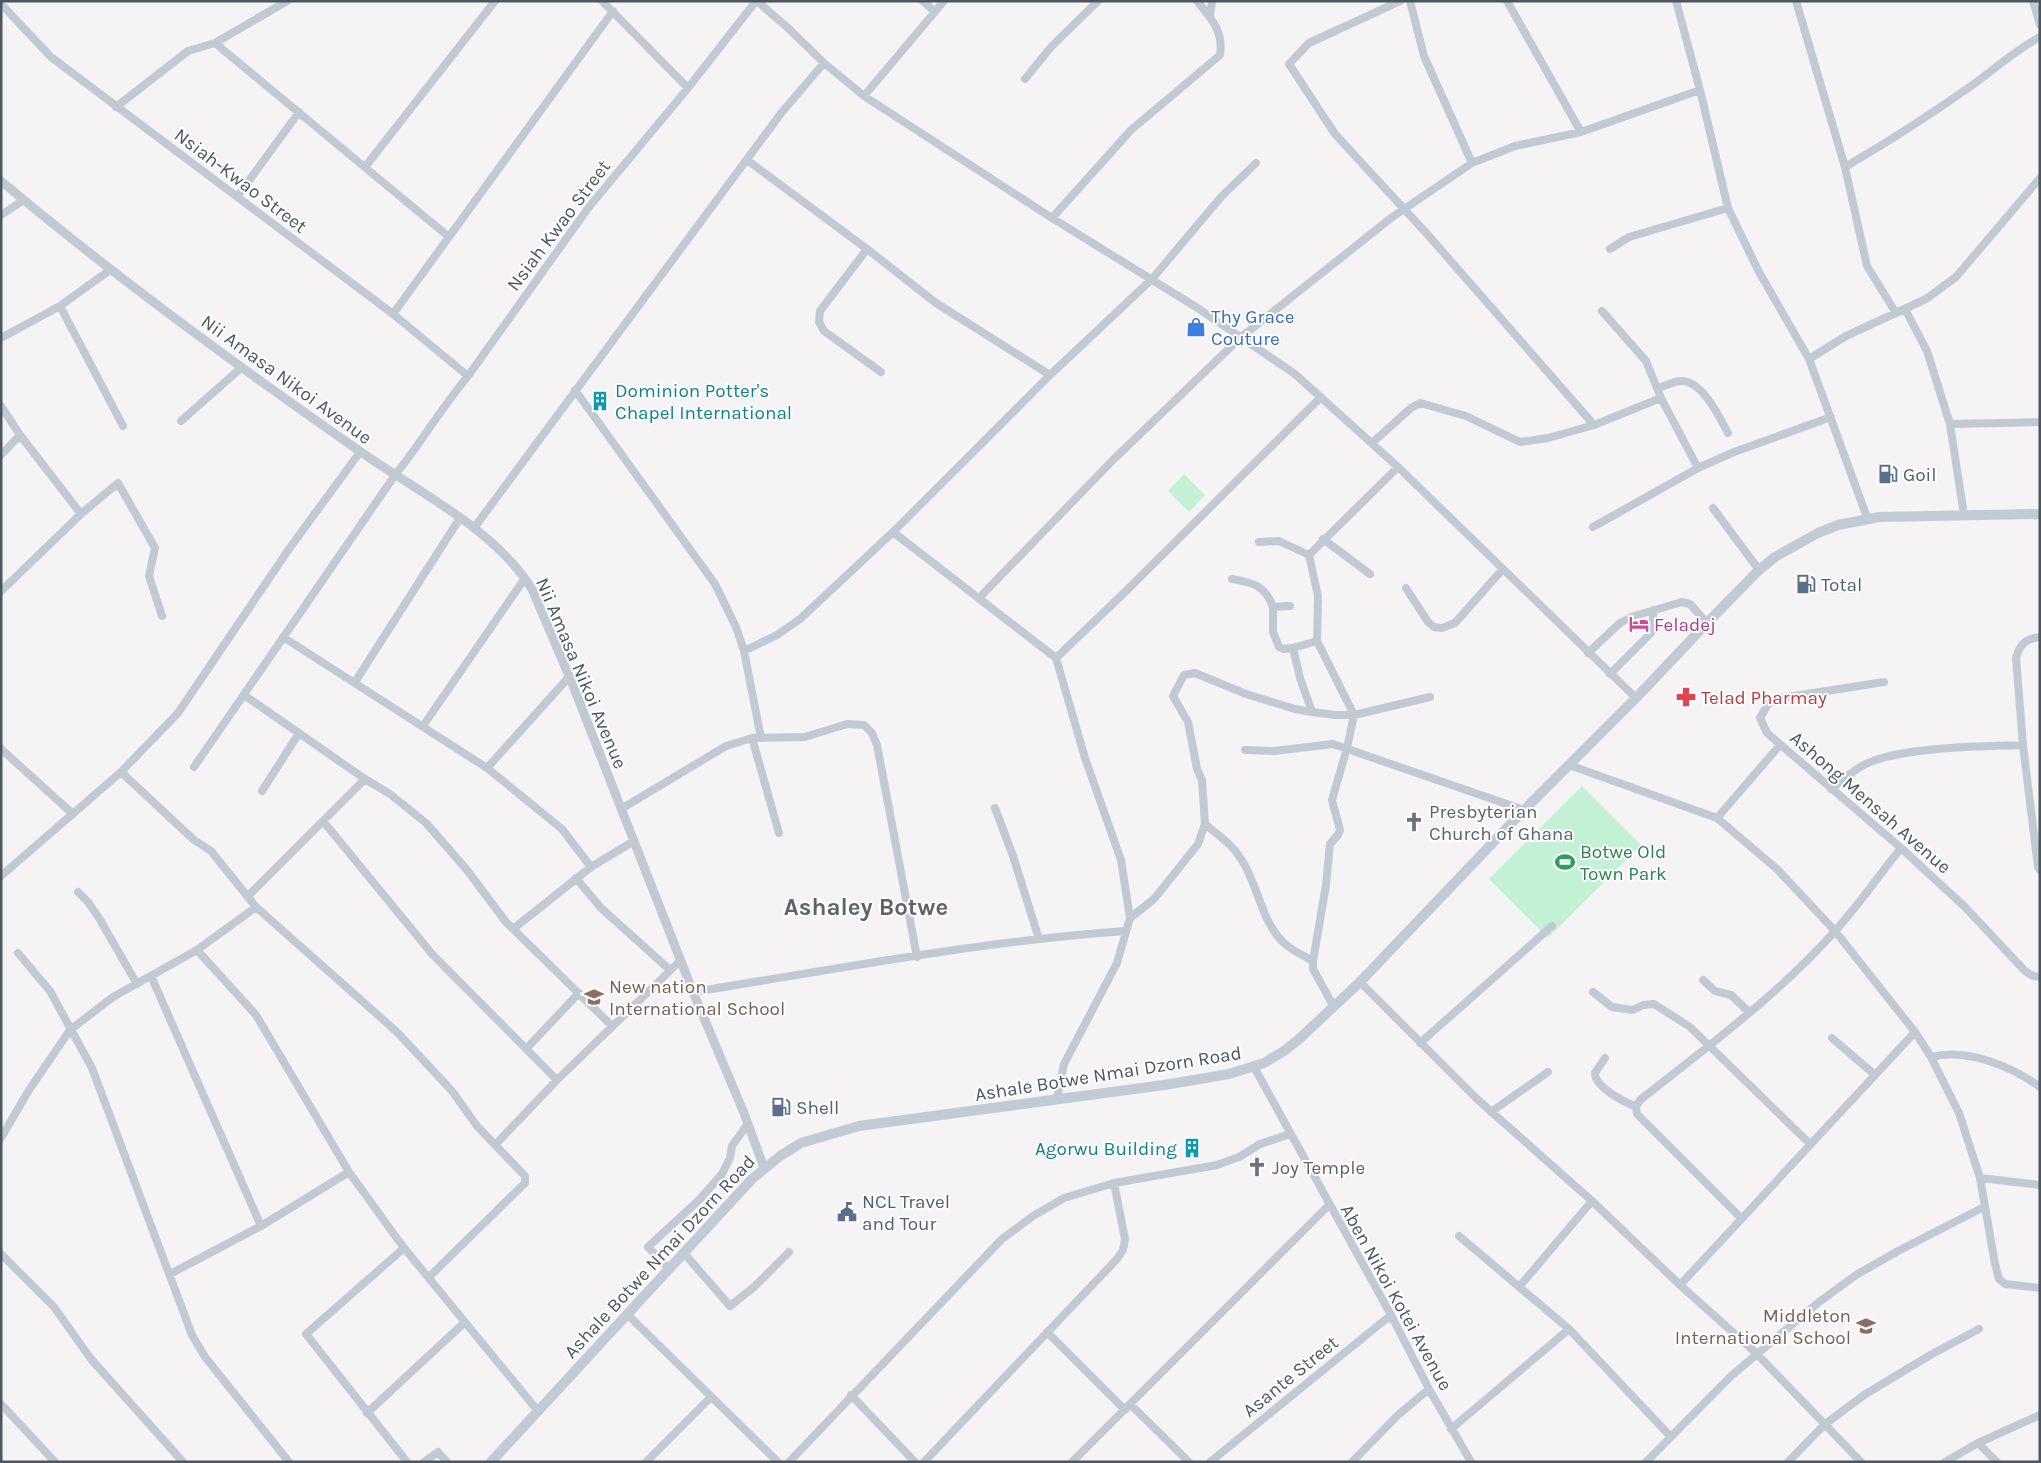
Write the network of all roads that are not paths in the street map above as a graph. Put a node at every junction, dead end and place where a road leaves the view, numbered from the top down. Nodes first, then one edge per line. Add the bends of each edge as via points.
1 (287, 1) edge
2 (495, 1) edge
3 (602, 1) edge
4 (756, 1) edge
5 (923, 1) edge
6 (944, 1) edge
7 (1098, 1) edge
8 (1197, 1) edge
9 (1212, 1) edge
10 (1400, 1) edge
11 (1410, 1) edge
12 (1507, 1) edge
13 (1676, 1) edge
14 (2032, 1) edge
15 (1796, 2) edge
16 (1, 4) edge
17 (613, 11) junction
18 (935, 12) junction
19 (1210, 16) junction
20 (2040, 25) edge
21 (2040, 37) edge
22 (215, 43) junction
23 (824, 63) junction
24 (1025, 79) dead end
25 (688, 88) junction
26 (1700, 90) junction
27 (864, 96) junction
28 (116, 107) junction
29 (299, 112) junction
30 (1581, 132) junction
31 (747, 160) junction
32 (1256, 162) dead end
33 (1472, 163) junction
34 (365, 167) junction
35 (1845, 167) junction
36 (2040, 178) edge
37 (1, 181) edge
38 (237, 198) junction
39 (24, 200) junction
40 (1728, 208) junction
41 (1403, 210) junction
42 (1, 215) edge
43 (1052, 218) junction
44 (449, 236) junction
45 (867, 249) junction
46 (1610, 249) dead end
47 (110, 270) junction
48 (1152, 279) junction
49 (60, 306) junction
50 (1905, 309) junction
51 (1602, 310) dead end
52 (1896, 313) junction
53 (393, 314) junction
54 (1, 338) edge
55 (1240, 338) junction
56 (1809, 359) junction
57 (242, 366) junction
58 (881, 372) dead end
59 (1050, 374) junction
60 (468, 376) junction
61 (1658, 388) junction
62 (575, 390) junction
63 (1321, 397) junction
64 (1661, 398) junction
65 (1, 406) edge
66 (1831, 417) junction
67 (181, 421) dead end
68 (2040, 422) edge
69 (1950, 424) junction
70 (1594, 425) junction
71 (124, 426) dead end
72 (1728, 433) dead end
73 (20, 435) junction
74 (1372, 443) junction
75 (360, 452) junction
76 (1, 455) edge
77 (1398, 467) junction
78 (1698, 468) junction
79 (395, 475) junction
80 (1713, 508) dead end
81 (80, 514) junction
82 (2040, 514) edge
83 (1964, 515) junction
84 (460, 518) junction
85 (1868, 520) junction
86 (1593, 526) dead end
87 (474, 528) junction
88 (893, 532) junction
89 (1323, 539) junction
90 (1259, 542) dead end
91 (1309, 554) junction
92 (1502, 570) junction
93 (1759, 570) junction
94 (1370, 574) dead end
95 (525, 578) junction
96 (1232, 579) dead end
97 (1406, 588) dead end
98 (1, 591) edge
99 (979, 598) junction
100 (1290, 606) dead end
101 (1273, 607) junction
102 (1654, 610) junction
103 (162, 616) dead end
104 (1706, 623) junction
105 (283, 637) junction
106 (2040, 637) edge
107 (1317, 641) junction
108 (1293, 648) junction
109 (744, 651) junction
110 (1588, 653) junction
111 (1056, 658) junction
112 (1610, 674) junction
113 (569, 677) junction
114 (355, 682) junction
115 (1884, 682) dead end
116 (244, 695) junction
117 (1430, 697) dead end
118 (1636, 698) junction
119 (1312, 712) junction
120 (1354, 715) junction
121 (423, 726) junction
122 (299, 733) junction
123 (752, 738) junction
124 (761, 738) junction
125 (1780, 745) junction
126 (2023, 745) junction
127 (1347, 748) junction
128 (1, 749) edge
129 (1245, 750) dead end
130 (1569, 765) junction
131 (194, 767) dead end
132 (488, 768) junction
133 (121, 772) junction
134 (365, 779) junction
135 (1831, 789) junction
136 (262, 791) dead end
137 (995, 808) dead end
138 (621, 809) junction
139 (1524, 810) junction
140 (73, 814) junction
141 (1717, 818) junction
142 (323, 821) junction
143 (1205, 824) junction
144 (779, 834) dead end
145 (634, 841) junction
146 (1901, 848) junction
147 (591, 867) junction
148 (2040, 870) edge
149 (1, 876) edge
150 (576, 878) junction
151 (78, 892) dead end
152 (248, 896) junction
153 (256, 907) junction
154 (1130, 918) junction
155 (1552, 926) dead end
156 (513, 929) junction
157 (1126, 931) junction
158 (1835, 931) junction
159 (1039, 939) junction
160 (197, 950) junction
161 (18, 954) dead end
162 (917, 957) junction
163 (681, 960) junction
164 (1313, 961) junction
165 (670, 970) junction
166 (151, 976) junction
167 (2040, 977) edge
168 (1703, 980) dead end
169 (1360, 982) junction
170 (137, 984) junction
171 (693, 992) junction
172 (1593, 992) dead end
173 (579, 993) junction
174 (1334, 1008) junction
175 (1749, 1012) junction
176 (612, 1026) junction
177 (70, 1030) junction
178 (1915, 1032) junction
179 (1832, 1038) dead end
180 (1420, 1044) junction
181 (1709, 1046) junction
182 (526, 1049) junction
183 (1931, 1057) junction
184 (1605, 1058) dead end
185 (1254, 1067) junction
186 (1548, 1072) dead end
187 (1875, 1075) junction
188 (557, 1080) junction
189 (2040, 1087) edge
190 (1056, 1098) junction
191 (1636, 1107) junction
192 (1492, 1112) junction
193 (748, 1125) junction
194 (1290, 1134) junction
195 (1, 1138) edge
196 (1810, 1144) junction
197 (495, 1145) junction
198 (764, 1168) junction
199 (349, 1172) junction
200 (1980, 1178) junction
201 (1114, 1183) junction
202 (2040, 1184) edge
203 (1592, 1201) junction
204 (1329, 1205) junction
205 (1984, 1207) junction
206 (1741, 1218) junction
207 (261, 1226) junction
208 (1459, 1236) dead end
209 (404, 1248) junction
210 (683, 1252) junction
211 (789, 1252) dead end
212 (1, 1254) edge
213 (668, 1268) junction
214 (170, 1274) junction
215 (429, 1276) junction
216 (1680, 1285) junction
217 (1518, 1287) junction
218 (2040, 1288) edge
219 (627, 1314) junction
220 (1390, 1315) junction
221 (465, 1322) junction
222 (1569, 1329) junction
223 (1979, 1329) dead end
224 (1047, 1332) junction
225 (1756, 1353) junction
226 (1429, 1389) junction
227 (850, 1395) junction
228 (711, 1396) junction
229 (1, 1404) edge
230 (1128, 1407) junction
231 (538, 1412) junction
232 (367, 1413) junction
233 (2040, 1415) edge
234 (1824, 1425) junction
235 (1451, 1429) junction
236 (1671, 1437) junction
237 (1978, 1443) junction
238 (284, 1460) edge
239 (1650, 1460) edge
240 (55, 1462) edge
241 (183, 1462) edge
242 (407, 1462) edge
243 (424, 1462) edge
244 (447, 1462) edge
245 (491, 1462) edge
246 (646, 1462) edge
247 (778, 1462) edge
248 (789, 1462) edge
249 (915, 1462) edge
250 (924, 1462) edge
251 (1072, 1462) edge
252 (1189, 1462) edge
253 (1210, 1462) edge
254 (1352, 1462) edge
255 (1471, 1462) edge
256 (1788, 1462) edge
257 (1861, 1462) edge
258 (1945, 1462) edge
259 (1997, 1462) edge

1 - 22 street
2 - 34 street
3 - 17 street
4 - 23 street
4 - 25 street, Nsiah Kwao Street
5 - 18 street
6 - 18 street
7 - 24 street via 1051,47
8 - 19 street
9 - 19 street
10 - 41 street via 1308,43 1289,64 1335,134
11 - 33 street via 1424,56
12 - 30 street
13 - 26 street
14 - 20 street
15 - 35 street
16 - 28 street, Nsiah-Kwao Street via 51,57
17 - 25 street
17 - 44 street
18 - 27 street
19 - 43 street via 1219,31 1220,55 1131,130
21 - 35 street via 1914,125
22 - 28 street via 188,51
22 - 29 street
23 - 27 street
23 - 31 street
25 - 60 street, Nsiah Kwao Street via 589,207
26 - 30 street
26 - 40 street
27 - 43 street
28 - 38 street, Nsiah-Kwao Street
29 - 34 street
29 - 38 street
30 - 33 street via 1515,146
31 - 45 street
31 - 62 street
32 - 48 street via 1221,197
33 - 41 street
34 - 44 street
35 - 52 street via 1867,266
36 - 50 street via 1956,277 1926,299
37 - 39 street, Nii Amasa Nikoi Avenue
38 - 53 street, Nsiah-Kwao Street
39 - 42 street
39 - 47 street, Nii Amasa Nikoi Avenue
40 - 46 street via 1629,237
40 - 56 street via 1759,272
41 - 55 street
41 - 70 street
43 - 48 street
44 - 53 street
45 - 58 street via 820,311 820,322 824,331
45 - 59 street via 936,303
47 - 49 street
47 - 57 street, Nii Amasa Nikoi Avenue
48 - 55 street
48 - 59 street
49 - 54 street
49 - 71 street
50 - 52 street
50 - 69 street via 1926,351
51 - 61 street via 1646,361
52 - 56 street via 1846,336
53 - 60 street, Nsiah-Kwao Street
55 - 63 street via 1280,363
55 - 99 street via 1113,460
56 - 66 street
57 - 67 street
57 - 75 street, Nii Amasa Nikoi Avenue
59 - 88 street
60 - 79 street, Nsiah Kwao Street
61 - 64 street
61 - 72 street via 1682,381 1690,383 1712,403
62 - 87 street
62 - 109 street via 715,584
63 - 74 street
63 - 111 street
64 - 70 street
64 - 78 street
65 - 73 street
66 - 78 street
66 - 85 street
68 - 69 street
69 - 83 street
70 - 74 street via 1520,442 1466,416 1420,403 1410,408
73 - 76 street
73 - 81 street
74 - 77 street
75 - 79 street, Nii Amasa Nikoi Avenue
75 - 133 street via 289,549 178,713
77 - 89 street
77 - 92 street
78 - 86 street
79 - 84 street, Nii Amasa Nikoi Avenue
79 - 105 street, Nsiah Kwao Street
80 - 93 street
81 - 98 street
81 - 103 street via 118,483 155,548 149,576
82 - 83 main road, Ashale Botwe Nmai Dzorn Road
83 - 85 main road, Ashale Botwe Nmai Dzorn Road
84 - 87 street, Nii Amasa Nikoi Avenue
84 - 114 street
85 - 93 main road, Ashale Botwe Nmai Dzorn Road via 1838,525 1818,533 1775,557
87 - 95 street, Nii Amasa Nikoi Avenue via 503,552
88 - 99 street
88 - 109 street via 800,619
89 - 91 street
89 - 94 street
90 - 91 street via 1279,540
91 - 107 street via 1318,596
92 - 97 street via 1455,622 1442,628 1428,622
92 - 110 street
93 - 104 main road, Ashale Botwe Nmai Dzorn Road
95 - 113 street, Nii Amasa Nikoi Avenue
95 - 121 street
96 - 101 street via 1261,587 1270,597
99 - 111 street
100 - 101 street
101 - 108 street via 1273,632 1280,647
102 - 104 street via 1686,602
102 - 110 street via 1620,623
102 - 112 street via 1651,633
104 - 118 main road, Ashale Botwe Nmai Dzorn Road
105 - 114 street
105 - 116 street, Nsiah Kwao Street
106 - 126 street via 2028,638 2019,647 2016,658
107 - 108 street
107 - 120 street
108 - 119 street
109 - 124 street
110 - 112 street
111 - 154 street via 1085,758 1121,860
112 - 118 street
113 - 132 street
113 - 138 street, Nii Amasa Nikoi Avenue
114 - 121 street
115 - 125 street, Ashong Mensah Avenue via 1781,698 1768,704 1760,718 1767,734
116 - 122 street
116 - 131 street, Nsiah Kwao Street
117 - 120 street
118 - 130 main road, Ashale Botwe Nmai Dzorn Road
119 - 120 street
119 - 143 street via 1246,694 1195,673 1184,675 1173,696 1188,722 1197,770 1202,780
120 - 127 street
121 - 132 street
122 - 134 street
122 - 136 street
123 - 124 street
123 - 138 street via 726,746
123 - 144 street
124 - 162 street via 805,737 847,724 864,725 872,733 877,744
125 - 135 street, Ashong Mensah Avenue
125 - 141 street
126 - 135 street via 1892,755 1862,765
126 - 148 street
127 - 129 street via 1333,744 1274,752
127 - 139 street
127 - 164 street via 1332,800 1340,830 1330,844
128 - 140 street
130 - 139 main road, Ashale Botwe Nmai Dzorn Road
130 - 141 street
132 - 147 street via 562,829
133 - 140 street
133 - 152 street via 194,840 212,851
134 - 142 street
134 - 156 street via 426,823
135 - 146 street, Ashong Mensah Avenue
137 - 159 street
138 - 145 street, Nii Amasa Nikoi Avenue
139 - 169 main road, Ashale Botwe Nmai Dzorn Road
140 - 149 street
141 - 158 street via 1777,869
142 - 152 street
142 - 182 street via 432,954
143 - 154 street via 1198,844 1154,899
143 - 164 street via 1228,842 1242,860 1282,941
145 - 147 street
145 - 163 street, Nii Amasa Nikoi Avenue
146 - 158 street
146 - 167 street, Ashong Mensah Avenue via 1965,907 2025,971
147 - 150 street
150 - 156 street
150 - 165 street via 601,908
151 - 170 street via 99,918
152 - 153 street
153 - 160 street
153 - 197 street via 397,1032 452,1091
154 - 157 street
155 - 180 street
156 - 173 street
157 - 159 street
157 - 190 street via 1117,963 1064,1064
158 - 175 street
158 - 178 street
159 - 162 street
160 - 166 street
160 - 199 street via 256,1015
161 - 177 street via 50,991
162 - 171 street
163 - 165 street
163 - 171 street, Nii Amasa Nikoi Avenue
164 - 174 street via 1313,968
165 - 176 street
166 - 170 street
166 - 207 street
168 - 175 street via 1715,991 1732,995
169 - 174 main road, Ashale Botwe Nmai Dzorn Road
169 - 180 street
170 - 177 street via 113,997
171 - 193 street, Nii Amasa Nikoi Avenue
172 - 181 street via 1612,1006 1633,1010 1654,1004 1690,1027
173 - 176 street
173 - 182 street
174 - 185 main road, Ashale Botwe Nmai Dzorn Road via 1284,1051
175 - 181 street
176 - 188 street
177 - 195 street
177 - 214 street via 92,1068
178 - 183 street
178 - 187 street
179 - 187 street
180 - 192 street
181 - 191 street via 1640,1100
181 - 196 street
182 - 188 street
183 - 189 street via 1954,1054 1984,1060 2025,1076
183 - 200 street via 1959,1113
184 - 191 street via 1595,1073 1596,1079 1616,1098
185 - 190 main road, Ashale Botwe Nmai Dzorn Road via 1164,1085
185 - 194 street, Aben Nikoi Kotei Avenue
186 - 192 street
187 - 196 street
188 - 197 street
190 - 198 main road, Ashale Botwe Nmai Dzorn Road via 859,1126 801,1143
191 - 206 street via 1637,1114
192 - 203 street
193 - 198 street, Nii Amasa Nikoi Avenue
193 - 213 street via 732,1146 722,1174 648,1247
194 - 201 street via 1260,1144 1217,1165
194 - 204 street, Aben Nikoi Kotei Avenue
196 - 206 street
197 - 215 street via 525,1176 525,1183
198 - 210 main road, Ashale Botwe Nmai Dzorn Road
199 - 207 street
199 - 209 street
200 - 202 street
200 - 205 street
201 - 224 street via 1125,1239 1123,1250
201 - 227 street via 1064,1198 1032,1216 1002,1239
203 - 216 street
203 - 217 street
204 - 220 street, Aben Nikoi Kotei Avenue
204 - 230 street
205 - 218 street via 2000,1279 2005,1284
205 - 225 street via 1856,1275
206 - 216 street
207 - 214 street
208 - 217 street
209 - 215 street
209 - 232 street via 306,1334
210 - 211 street via 730,1306
210 - 213 main road, Ashale Botwe Nmai Dzorn Road
212 - 241 street via 54,1307 91,1359
213 - 219 main road, Ashale Botwe Nmai Dzorn Road
214 - 238 street via 192,1335 205,1357
215 - 221 street
216 - 225 street
217 - 222 street
219 - 228 street
219 - 231 main road, Ashale Botwe Nmai Dzorn Road
220 - 226 street, Aben Nikoi Kotei Avenue
220 - 253 street, Asante Street
221 - 231 street
221 - 232 street
222 - 235 street
222 - 236 street
223 - 234 street via 1894,1376
224 - 230 street
224 - 250 street
225 - 234 street
225 - 236 street
226 - 235 street, Aben Nikoi Kotei Avenue
226 - 254 street
227 - 248 street
227 - 249 street
228 - 246 street
228 - 247 street
229 - 240 street
230 - 251 street
230 - 252 street
231 - 245 main road, Ashale Botwe Nmai Dzorn Road
232 - 242 street
233 - 237 street
234 - 256 street
234 - 257 street
235 - 255 street, Aben Nikoi Kotei Avenue
236 - 239 street
237 - 258 street
237 - 259 street
243 - 244 street via 438,1452

